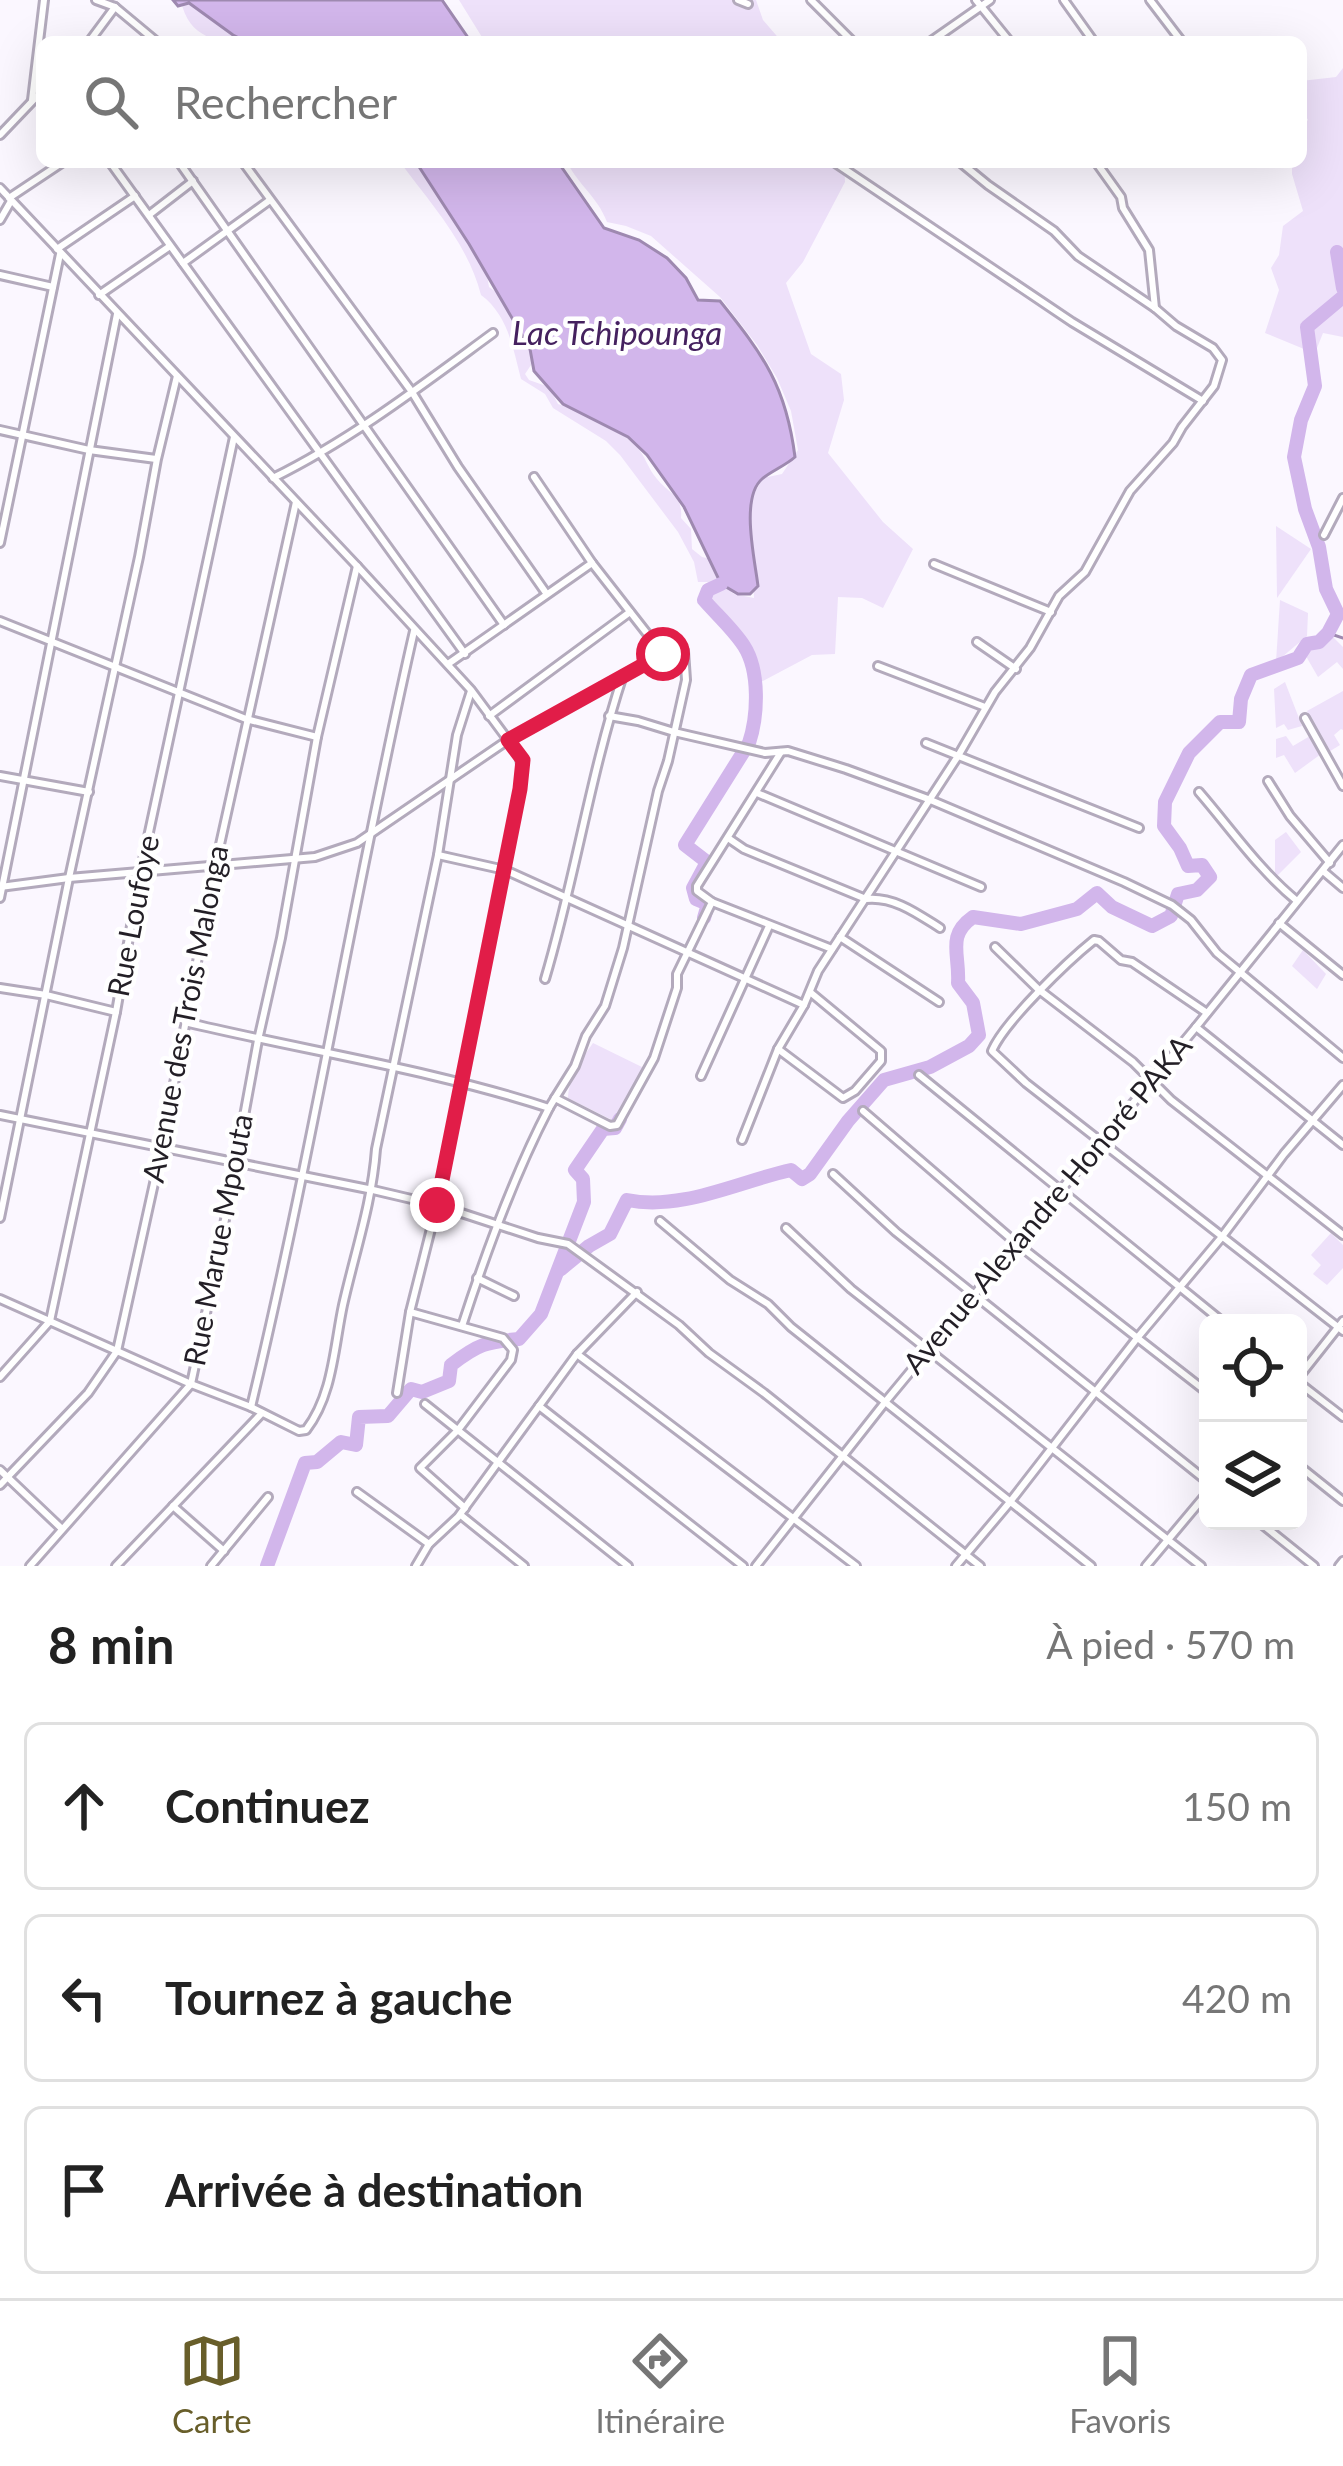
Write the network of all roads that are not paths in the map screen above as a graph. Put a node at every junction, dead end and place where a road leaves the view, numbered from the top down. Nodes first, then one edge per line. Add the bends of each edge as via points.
1 (44, 0) edge
2 (97, 0) edge
3 (738, 0) edge
4 (811, 0) edge
5 (990, 0) edge
6 (1064, 0) edge
7 (1150, 0) edge
8 (978, 3) edge
9 (748, 4) dead end
10 (115, 7) junction
11 (40, 36) edge
12 (95, 36) edge
13 (150, 36) edge
14 (847, 36) edge
15 (937, 36) edge
16 (1005, 36) edge
17 (1090, 36) edge
18 (1177, 36) edge
19 (36, 67) edge
20 (36, 96) edge
21 (32, 100) junction
22 (0, 135) edge
23 (55, 168) edge
24 (114, 168) edge
25 (183, 168) edge
26 (247, 168) edge
27 (843, 168) edge
28 (967, 168) edge
29 (1100, 168) edge
30 (193, 181) junction
31 (0, 188) edge
32 (135, 196) junction
33 (10, 200) junction
34 (270, 200) junction
35 (149, 215) junction
36 (0, 220) edge
37 (227, 230) junction
38 (170, 246) junction
39 (58, 252) junction
40 (183, 263) junction
41 (0, 275) edge
42 (53, 286) junction
43 (99, 295) junction
44 (1155, 308) junction
45 (118, 314) junction
46 (493, 333) dead end
47 (177, 376) junction
48 (412, 392) junction
49 (1203, 401) junction
50 (364, 426) junction
51 (0, 430) edge
52 (21, 435) junction
53 (234, 437) junction
54 (89, 450) junction
55 (320, 454) junction
56 (157, 459) junction
57 (534, 477) dead end
58 (273, 478) junction
59 (1343, 498) edge
60 (296, 502) junction
61 (1324, 535) dead end
62 (0, 543) edge
63 (592, 563) junction
64 (934, 564) dead end
65 (357, 566) junction
66 (546, 593) junction
67 (630, 612) junction
68 (1051, 612) junction
69 (0, 622) edge
70 (504, 625) junction
71 (414, 631) junction
72 (51, 642) junction
73 (977, 642) dead end
74 (465, 654) junction
75 (663, 654) junction
76 (447, 664) junction
77 (878, 666) dead end
78 (115, 668) junction
79 (1016, 669) junction
80 (622, 675) junction
81 (471, 690) junction
82 (179, 694) junction
83 (986, 706) junction
84 (489, 716) junction
85 (609, 716) junction
86 (1305, 718) dead end
87 (246, 719) junction
88 (674, 732) junction
89 (317, 737) junction
90 (508, 740) junction
91 (926, 743) dead end
92 (781, 752) junction
93 (958, 756) junction
94 (0, 776) edge
95 (450, 779) junction
96 (22, 781) junction
97 (1268, 781) dead end
98 (1343, 786) edge
99 (88, 792) junction
100 (1199, 792) dead end
101 (758, 793) junction
102 (928, 799) junction
103 (1139, 829) dead end
104 (373, 830) junction
105 (728, 838) junction
106 (1343, 845) edge
107 (897, 849) junction
108 (438, 855) junction
109 (296, 858) junction
110 (1330, 862) junction
111 (215, 867) junction
112 (505, 870) junction
113 (1323, 871) junction
114 (140, 874) junction
115 (69, 878) junction
116 (1, 887) edge
117 (981, 887) dead end
118 (1343, 888) edge
119 (566, 896) junction
120 (0, 898) edge
121 (866, 899) junction
122 (1297, 901) junction
123 (712, 902) junction
124 (1279, 923) junction
125 (629, 924) junction
126 (769, 926) junction
127 (940, 928) dead end
128 (840, 937) junction
129 (995, 947) dead end
130 (832, 949) junction
131 (688, 951) junction
132 (1240, 974) junction
133 (1343, 975) edge
134 (746, 978) junction
135 (545, 979) dead end
136 (0, 988) edge
137 (1041, 991) junction
138 (810, 992) junction
139 (46, 995) junction
140 (939, 1001) dead end
141 (804, 1005) junction
142 (116, 1012) junction
143 (1207, 1013) junction
144 (185, 1022) junction
145 (1196, 1027) junction
146 (258, 1040) junction
147 (778, 1049) junction
148 (327, 1053) junction
149 (1343, 1058) edge
150 (395, 1066) junction
151 (919, 1075) dead end
152 (701, 1076) dead end
153 (1150, 1080) junction
154 (463, 1083) junction
155 (1343, 1085) edge
156 (555, 1098) junction
157 (549, 1108) junction
158 (863, 1111) dead end
159 (0, 1115) edge
160 (20, 1119) junction
161 (1313, 1121) junction
162 (90, 1133) junction
163 (742, 1140) dead end
164 (1101, 1143) junction
165 (1343, 1145) edge
166 (162, 1147) junction
167 (235, 1163) junction
168 (833, 1174) dead end
169 (303, 1175) junction
170 (1269, 1177) junction
171 (373, 1190) junction
172 (1059, 1192) junction
173 (437, 1205) junction
174 (0, 1218) edge
175 (660, 1221) dead end
176 (499, 1224) junction
177 (786, 1228) dead end
178 (1343, 1235) edge
179 (1221, 1238) junction
180 (1016, 1244) junction
181 (477, 1278) junction
182 (1179, 1287) junction
183 (637, 1292) junction
184 (976, 1294) junction
185 (514, 1296) dead end
186 (0, 1298) edge
187 (410, 1312) junction
188 (1213, 1314) edge
189 (50, 1322) junction
190 (462, 1326) junction
191 (1342, 1326) edge
192 (1138, 1337) junction
193 (928, 1349) junction
194 (117, 1351) junction
195 (577, 1354) junction
196 (1307, 1369) edge
197 (0, 1377) edge
198 (191, 1384) junction
199 (1199, 1386) edge
200 (1307, 1388) edge
201 (1094, 1393) junction
202 (397, 1394) dead end
203 (886, 1401) junction
204 (425, 1404) dead end
205 (539, 1406) junction
206 (251, 1407) junction
207 (262, 1413) junction
208 (1343, 1418) edge
209 (458, 1430) junction
210 (1052, 1446) junction
211 (843, 1456) junction
212 (498, 1462) junction
213 (0, 1470) edge
214 (1307, 1472) edge
215 (1199, 1475) edge
216 (7, 1477) junction
217 (0, 1485) edge
218 (357, 1492) dead end
219 (268, 1497) dead end
220 (1343, 1501) edge
221 (1010, 1502) junction
222 (1199, 1502) edge
223 (173, 1505) junction
224 (465, 1508) junction
225 (458, 1517) junction
226 (793, 1518) junction
227 (62, 1529) junction
228 (1269, 1530) edge
229 (1167, 1539) junction
230 (429, 1544) junction
231 (224, 1551) junction
232 (965, 1555) junction
233 (416, 1563) edge
234 (30, 1566) edge
235 (116, 1566) edge
236 (211, 1566) edge
237 (524, 1566) edge
238 (628, 1566) edge
239 (743, 1566) edge
240 (756, 1566) edge
241 (856, 1566) edge
242 (956, 1566) edge
243 (980, 1566) edge
244 (1091, 1566) edge
245 (1146, 1566) edge
246 (1202, 1566) edge
247 (1315, 1566) edge

1 - 11 street
2 - 10 street
3 - 9 street
4 - 14 street
5 - 8 street
6 - 17 street
7 - 18 street
8 - 15 street
8 - 16 street
10 - 12 street
10 - 13 street
19 - 21 street
20 - 21 street
21 - 22 street
23 - 33 street
24 - 32 street
25 - 30 street
26 - 34 street
27 - 49 street
28 - 44 street
29 - 44 street via 1149,250
30 - 35 street
30 - 37 street
31 - 33 street
32 - 35 street
32 - 39 street
33 - 36 street
33 - 39 street
34 - 37 street
34 - 48 street
35 - 38 street
37 - 40 street
37 - 50 street
38 - 40 street
38 - 43 street
39 - 42 street
39 - 43 street
40 - 55 street
41 - 42 street
42 - 52 street
43 - 45 street
44 - 49 street via 1220,355
45 - 47 street
45 - 54 street
46 - 48 street
47 - 53 street
47 - 56 street
48 - 50 street
48 - 66 street
49 - 68 street via 1130,491 1085,572
50 - 55 street
50 - 70 street
51 - 52 street
52 - 54 street
52 - 62 street
53 - 58 street
53 - 82 street, Rue Loufoye
54 - 56 street
54 - 72 street
55 - 58 street
55 - 74 street
56 - 78 street
57 - 63 street
58 - 60 street
59 - 61 street
60 - 65 street
60 - 87 street, Avenue des Trois Malonga
63 - 66 street
63 - 67 street
64 - 68 street
65 - 71 street
65 - 89 street, Rue Marue Mpouta
66 - 70 street
67 - 75 street
67 - 84 street
68 - 79 street
69 - 72 street
70 - 74 street
71 - 76 street
71 - 104 street
72 - 78 street
72 - 96 street
73 - 79 street
74 - 76 street
75 - 80 street
75 - 88 street via 679,646 686,657
76 - 81 street
77 - 83 street
78 - 82 street
78 - 99 street
79 - 83 street
80 - 85 street
80 - 90 street
81 - 84 street
81 - 95 street
82 - 87 street
82 - 114 street, Rue Loufoye
83 - 93 street
84 - 90 street
85 - 88 street
85 - 119 street
86 - 98 street
87 - 89 street
87 - 111 street, Avenue des Trois Malonga
88 - 92 street
88 - 125 street
89 - 109 street, Rue Marue Mpouta
90 - 95 street
90 - 112 street via 523,760
91 - 93 street
92 - 101 street
92 - 102 street
93 - 102 street
93 - 103 street
94 - 96 street
95 - 104 street
95 - 108 street
96 - 99 street
96 - 116 street
97 - 110 street
99 - 115 street
100 - 122 street
101 - 105 street
101 - 107 street
102 - 107 street
102 - 132 street via 1172,905
104 - 109 street via 338,852
104 - 148 street
105 - 121 street
105 - 123 street via 697,886
106 - 110 street, Avenue Alexandre Honoré PAKA
107 - 117 street
107 - 121 street
108 - 112 street
108 - 150 street
109 - 111 street
109 - 146 street, Rue Marue Mpouta
110 - 113 street, Avenue Alexandre Honoré PAKA
111 - 114 street
111 - 144 street, Avenue des Trois Malonga
112 - 119 street
112 - 154 street
113 - 118 street
113 - 122 street, Avenue Alexandre Honoré PAKA
114 - 115 street
114 - 142 street, Rue Loufoye
115 - 116 street
115 - 139 street
116 - 120 street
119 - 125 street
119 - 135 street
121 - 127 street via 882,897
121 - 128 street
122 - 124 street, Avenue Alexandre Honoré PAKA
123 - 126 street
123 - 131 street
124 - 132 street, Avenue Alexandre Honoré PAKA
124 - 133 street
125 - 131 street
125 - 156 street via 605,1006
126 - 130 street
126 - 134 street
128 - 130 street
128 - 140 street
129 - 137 street
130 - 138 street
131 - 134 street
131 - 156 street via 655,1058 619,1124
132 - 143 street, Avenue Alexandre Honoré PAKA
132 - 149 street
134 - 141 street
134 - 152 street
136 - 139 street
137 - 143 street via 1097,940
137 - 153 street
137 - 164 street via 992,1051
138 - 141 street
138 - 147 street via 881,1051 881,1061 843,1098
139 - 142 street
139 - 160 street
141 - 147 street
142 - 162 street, Rue Loufoye
143 - 145 street, Avenue Alexandre Honoré PAKA
144 - 146 street
144 - 166 street, Avenue des Trois Malonga
145 - 153 street, Avenue Alexandre Honoré PAKA
145 - 161 street
146 - 148 street
146 - 167 street, Rue Marue Mpouta
147 - 163 street
148 - 150 street
148 - 169 street
150 - 154 street
150 - 171 street
151 - 172 street
153 - 164 street, Avenue Alexandre Honoré PAKA
153 - 170 street
154 - 157 street
154 - 173 street
155 - 161 street
156 - 157 street
157 - 176 street
158 - 180 street
159 - 160 street
160 - 162 street
160 - 174 street
161 - 165 street
161 - 170 street
162 - 166 street
162 - 189 street, Rue Loufoye
164 - 172 street, Avenue Alexandre Honoré PAKA
164 - 179 street
166 - 167 street
166 - 194 street, Avenue des Trois Malonga
167 - 169 street
167 - 198 street, Rue Marue Mpouta
168 - 184 street
169 - 171 street
169 - 206 street
170 - 178 street
170 - 179 street
171 - 173 street
171 - 207 street via 325,1395 306,1430
172 - 180 street, Avenue Alexandre Honoré PAKA
172 - 182 street
173 - 176 street
173 - 187 street
175 - 203 street
176 - 181 street
176 - 183 street via 568,1244
177 - 193 street
179 - 182 street
179 - 191 street
180 - 184 street, Avenue Alexandre Honoré PAKA
180 - 192 street
181 - 185 street
181 - 190 street
182 - 188 street
182 - 192 street
183 - 195 street
183 - 211 street
184 - 193 street, Avenue Alexandre Honoré PAKA
184 - 201 street
186 - 189 street
187 - 190 street
187 - 202 street
189 - 194 street
189 - 197 street
190 - 209 street via 502,1338 513,1350
191 - 196 street
192 - 199 street
192 - 201 street
193 - 203 street, Avenue Alexandre Honoré PAKA
193 - 210 street
194 - 198 street
194 - 216 street, Avenue des Trois Malonga
195 - 205 street
195 - 226 street
198 - 206 street
198 - 227 street, Rue Marue Mpouta
200 - 208 street
201 - 210 street
201 - 215 street
203 - 211 street, Avenue Alexandre Honoré PAKA
203 - 221 street
204 - 209 street
205 - 212 street
205 - 239 street
206 - 207 street
207 - 223 street
209 - 212 street
209 - 224 street via 420,1468
210 - 221 street
210 - 229 street
211 - 226 street, Avenue Alexandre Honoré PAKA
211 - 232 street
212 - 224 street
212 - 238 street
213 - 216 street
214 - 220 street
216 - 217 street, Avenue des Trois Malonga
216 - 227 street
218 - 230 street
219 - 231 street
221 - 232 street
221 - 244 street
222 - 229 street
223 - 231 street
223 - 235 street
224 - 225 street
225 - 230 street
225 - 237 street
226 - 240 street, Avenue Alexandre Honoré PAKA
226 - 241 street
227 - 234 street, Rue Marue Mpouta
228 - 247 street
229 - 245 street
229 - 246 street
230 - 233 street
231 - 236 street
232 - 242 street
232 - 243 street

